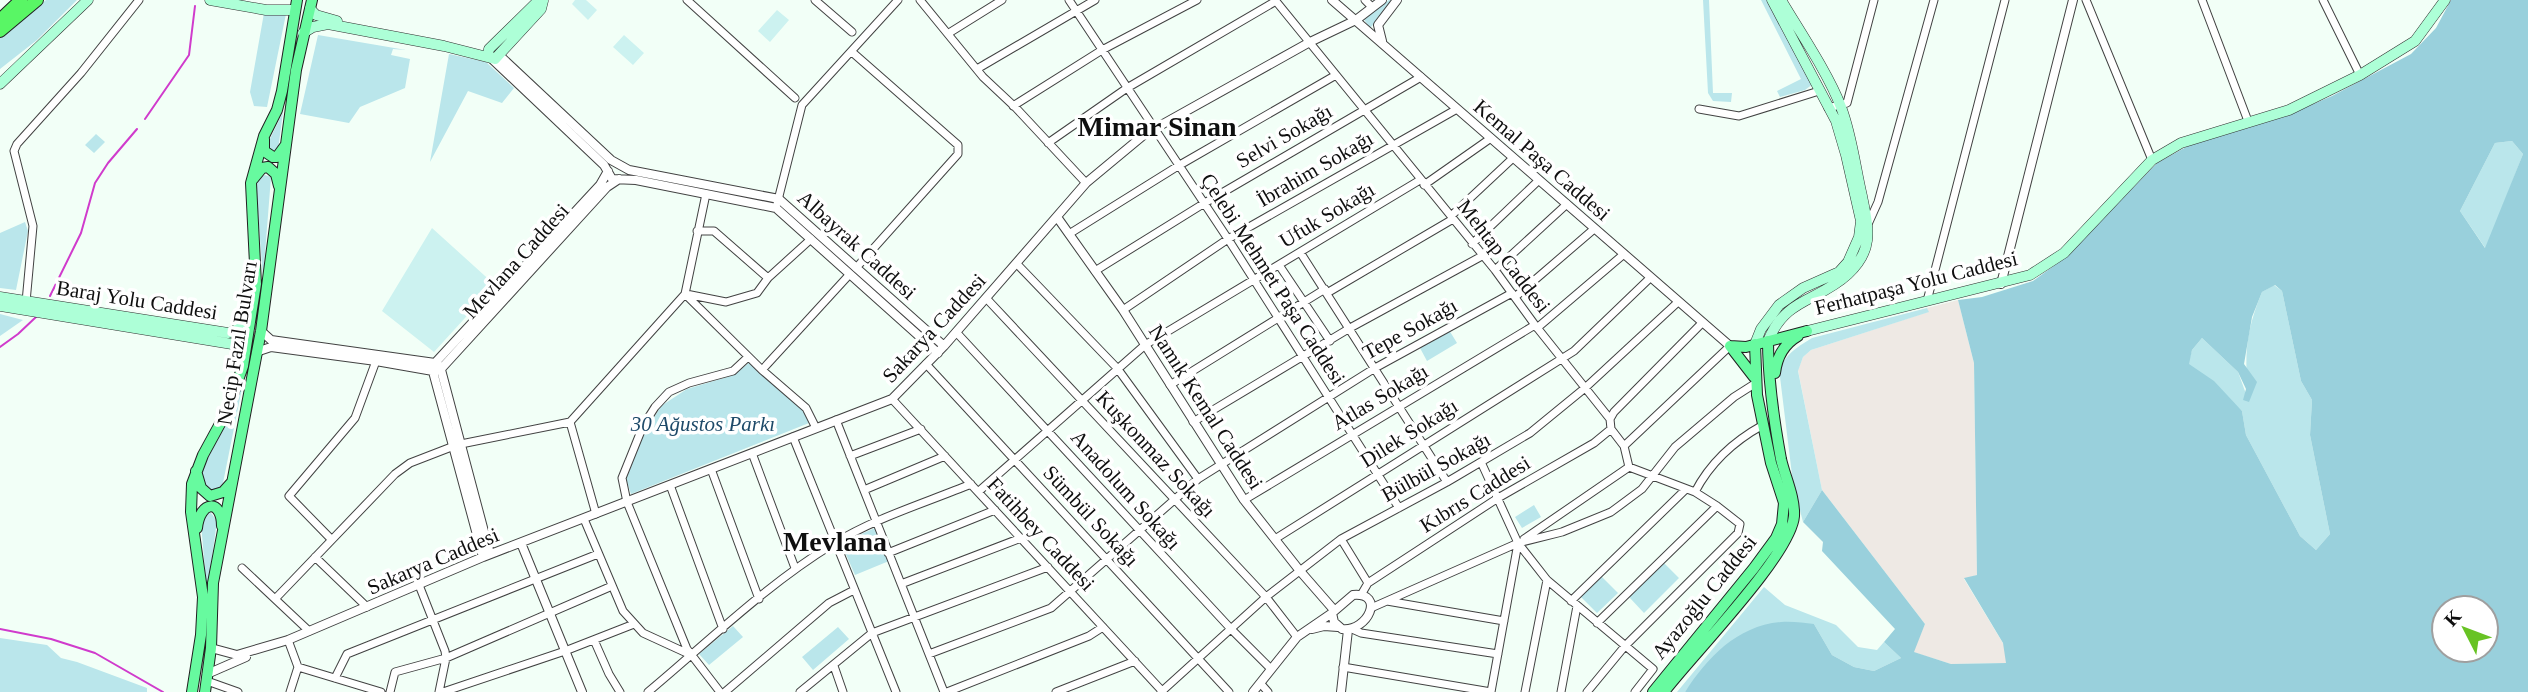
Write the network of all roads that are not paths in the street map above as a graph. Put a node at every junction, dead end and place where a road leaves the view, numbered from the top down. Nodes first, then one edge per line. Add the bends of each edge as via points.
1 (21, 0) edge
2 (37, 0) edge
3 (88, 0) edge
4 (139, 0) edge
5 (210, 0) edge
6 (543, 0) edge
7 (687, 0) edge
8 (815, 0) edge
9 (898, 0) edge
10 (1002, 0) edge
11 (1069, 0) edge
12 (1095, 0) edge
13 (1197, 0) edge
14 (1276, 0) edge
15 (1332, 0) edge
16 (1364, 0) edge
17 (1382, 0) edge
18 (1397, 0) edge
19 (1772, 0) edge
20 (1781, 0) edge
21 (1874, 0) edge
22 (1934, 0) edge
23 (2005, 0) edge
24 (2073, 0) edge
25 (2086, 0) edge
26 (2202, 0) edge
27 (2323, 0) edge
28 (2445, 0) edge
29 (923, 1) edge
30 (311, 4) edge
31 (296, 5) edge
32 (2436, 5) edge
33 (1372, 7) junction
34 (1076, 10) junction
35 (0, 20) edge
36 (1356, 20) junction
37 (0, 31) edge
38 (852, 32) dead end
39 (303, 33) junction
40 (949, 33) junction
41 (1310, 43) junction
42 (1382, 44) junction
43 (1802, 46) junction
44 (1102, 50) junction
45 (852, 52) junction
46 (493, 53) junction
47 (977, 69) junction
48 (1336, 75) junction
49 (2360, 75) junction
50 (1421, 78) junction
51 (0, 84) edge
52 (1127, 88) junction
53 (1819, 91) junction
54 (795, 98) dead end
55 (1013, 106) junction
56 (1840, 106) junction
57 (1828, 108) junction
58 (1457, 109) junction
59 (1699, 109) dead end
60 (1363, 110) junction
61 (2248, 121) junction
62 (1154, 130) junction
63 (264, 136) junction
64 (288, 138) junction
65 (1491, 138) junction
66 (1048, 143) junction
67 (1392, 145) junction
68 (1513, 158) junction
69 (2152, 160) junction
70 (620, 166) junction
71 (1178, 166) junction
72 (608, 172) junction
73 (620, 179) junction
74 (1539, 180) junction
75 (1422, 182) junction
76 (251, 183) junction
77 (1086, 183) junction
78 (280, 189) junction
79 (707, 189) junction
80 (777, 203) junction
81 (1203, 204) junction
82 (1567, 204) junction
83 (1056, 217) junction
84 (1452, 218) junction
85 (1868, 222) junction
86 (1594, 229) junction
87 (697, 231) junction
88 (818, 233) junction
89 (1069, 234) junction
90 (811, 239) junction
91 (1228, 239) junction
92 (1472, 244) junction
93 (1300, 252) junction
94 (1623, 254) junction
95 (1482, 256) junction
96 (1017, 264) junction
97 (1279, 265) junction
98 (1494, 270) junction
99 (853, 271) junction
100 (1095, 271) junction
101 (768, 278) junction
102 (1650, 278) junction
103 (1255, 280) junction
104 (2001, 284) junction
105 (1326, 291) junction
106 (685, 294) junction
107 (1513, 295) junction
108 (0, 297) edge
109 (986, 298) junction
110 (1927, 301) junction
111 (26, 302) junction
112 (1303, 302) junction
113 (1678, 302) junction
114 (254, 305) junction
115 (0, 306) edge
116 (1123, 310) junction
117 (1277, 318) junction
118 (138, 323) junction
119 (1702, 323) junction
120 (1536, 326) junction
121 (1350, 328) junction
122 (1774, 329) junction
123 (261, 331) junction
124 (1807, 331) joint
125 (956, 332) junction
126 (1788, 338) junction
127 (1329, 341) junction
128 (1755, 344) junction
129 (1145, 345) junction
130 (1730, 346) junction
131 (1768, 347) junction
132 (941, 349) junction
133 (256, 356) junction
134 (748, 356) junction
135 (1302, 357) junction
136 (1562, 357) junction
137 (1741, 358) junction
138 (1755, 360) junction
139 (376, 361) junction
140 (926, 364) junction
141 (243, 366) junction
142 (436, 368) junction
143 (1117, 368) junction
144 (1375, 368) junction
145 (762, 370) junction
146 (1755, 381) junction
147 (1170, 385) junction
148 (1585, 388) junction
149 (1772, 390) junction
150 (1328, 397) junction
151 (892, 399) junction
152 (1082, 400) junction
153 (1399, 406) junction
154 (1610, 419) junction
155 (836, 421) junction
156 (570, 422) junction
157 (1193, 422) junction
158 (1763, 425) junction
159 (816, 428) junction
160 (920, 429) junction
161 (1611, 429) junction
162 (1048, 430) junction
163 (1352, 435) junction
164 (793, 437) junction
165 (1424, 444) junction
166 (457, 445) junction
167 (1624, 446) junction
168 (752, 453) junction
169 (850, 456) junction
170 (945, 456) junction
171 (1014, 460) junction
172 (1481, 462) junction
173 (1220, 464) junction
174 (1629, 467) junction
175 (710, 469) junction
176 (196, 471) junction
177 (1377, 473) junction
178 (1654, 477) junction
179 (1198, 479) junction
180 (233, 480) junction
181 (1447, 482) junction
182 (971, 484) junction
183 (670, 485) junction
184 (1685, 489) junction
185 (863, 490) junction
186 (978, 492) junction
187 (1695, 492) junction
188 (1498, 498) junction
189 (1175, 499) junction
190 (1244, 500) junction
191 (627, 502) junction
192 (1717, 506) junction
193 (1399, 508) junction
194 (995, 510) junction
195 (596, 514) junction
196 (584, 519) junction
197 (876, 522) junction
198 (1139, 531) junction
199 (221, 536) junction
200 (1021, 538) junction
201 (331, 539) junction
202 (1275, 539) junction
203 (1340, 540) junction
204 (835, 542) junction
205 (196, 543) junction
206 (521, 543) junction
207 (1518, 544) junction
208 (888, 553) junction
209 (598, 554) junction
210 (486, 555) junction
211 (314, 557) junction
212 (1107, 559) junction
213 (1048, 567) junction
214 (242, 568) dead end
215 (795, 568) junction
216 (1300, 571) junction
217 (535, 578) junction
218 (1547, 580) junction
219 (1368, 583) junction
220 (901, 584) junction
221 (419, 585) junction
222 (612, 586) junction
223 (854, 590) junction
224 (1070, 592) junction
225 (1362, 595) junction
226 (1266, 597) junction
227 (276, 598) junction
228 (759, 599) junction
229 (1387, 601) junction
230 (1574, 603) junction
231 (367, 607) junction
232 (1371, 608) junction
233 (1333, 611) junction
234 (549, 612) junction
235 (432, 618) junction
236 (915, 618) junction
237 (1504, 621) junction
238 (1597, 623) junction
239 (634, 624) junction
240 (1104, 627) junction
241 (1338, 627) junction
242 (723, 629) junction
243 (1231, 629) junction
244 (1350, 630) junction
245 (309, 631) junction
246 (872, 634) junction
247 (1300, 634) junction
248 (288, 640) junction
249 (594, 640) junction
250 (1625, 646) junction
251 (211, 648) junction
252 (266, 648) junction
253 (565, 651) junction
254 (929, 654) junction
255 (1498, 654) junction
256 (691, 656) junction
257 (446, 658) junction
258 (1199, 660) junction
259 (1135, 661) junction
260 (834, 666) junction
261 (298, 667) junction
262 (1343, 667) junction
263 (1271, 669) junction
264 (335, 678) junction
265 (206, 682) edge
266 (1261, 684) junction
267 (192, 692) edge
268 (239, 692) edge
269 (289, 692) edge
270 (382, 692) edge
271 (390, 692) edge
272 (441, 692) edge
273 (582, 692) edge
274 (620, 692) edge
275 (648, 692) edge
276 (722, 692) edge
277 (800, 692) edge
278 (844, 692) edge
279 (896, 692) edge
280 (946, 692) edge
281 (1056, 692) edge
282 (1162, 692) edge
283 (1229, 692) edge
284 (1253, 692) edge
285 (1268, 692) edge
286 (1341, 692) edge
287 (1491, 692) edge
288 (1525, 692) edge
289 (1561, 692) edge
290 (1587, 692) edge
291 (1635, 692) edge
292 (1653, 692) edge
293 (1664, 692) edge

1 - 35 highway
2 - 37 highway
3 - 51 main road
4 - 111 street via 14,151 33,226
5 - 31 main road via 266,10
6 - 46 main road via 541,9
7 - 54 street
8 - 38 street
9 - 45 street
10 - 40 street
11 - 34 street, Çelebi Mehmet Paşa Caddesi
12 - 34 street
13 - 44 street
14 - 41 street, Mehtap Caddesi
14 - 52 street
15 - 36 street, Kemal Paşa Caddesi
16 - 33 street
17 - 33 street, Sakarya Caddesi
18 - 42 street via 1378,25
19 - 43 main road
20 - 43 main road
21 - 56 street via 1847,103
22 - 85 street via 1878,202
23 - 110 street
24 - 104 street
25 - 69 street
26 - 61 street
27 - 49 street
28 - 32 main road, Ferhatpaşa Yolu Caddesi
29 - 40 street
30 - 39 main road, Necip Fazıl Bulvarı
30 - 46 main road via 316,15 325,18
31 - 63 main road, Necip Fazıl Bulvarı via 282,90
32 - 49 main road, Ferhatpaşa Yolu Caddesi via 2415,41
33 - 36 street, Sakarya Caddesi
34 - 44 street, Çelebi Mehmet Paşa Caddesi
34 - 47 street
36 - 41 street, Sakarya Caddesi
36 - 42 street, Kemal Paşa Caddesi
39 - 46 main road via 328,24
39 - 64 main road, Necip Fazıl Bulvarı
40 - 47 street
41 - 48 street, Mehtap Caddesi
41 - 62 street, Sakarya Caddesi
42 - 50 street, Kemal Paşa Caddesi
43 - 53 main road
43 - 56 main road
44 - 52 street, Çelebi Mehmet Paşa Caddesi
44 - 55 street
45 - 80 street via 802,104
45 - 99 street via 958,145 958,154
46 - 70 street, Albayrak Caddesi
46 - 72 street
47 - 55 street
48 - 60 street, Mehtap Caddesi
48 - 71 street
49 - 61 main road, Ferhatpaşa Yolu Caddesi via 2289,110
50 - 58 street, Kemal Paşa Caddesi
50 - 60 street, Selvi Sokağı
52 - 62 street, Çelebi Mehmet Paşa Caddesi
52 - 66 street
53 - 57 main road
53 - 59 street via 1739,116
55 - 66 street
56 - 57 street
56 - 85 main road via 1857,161
57 - 128 main road via 1846,155 1861,221 1859,237 1839,272 1779,305
58 - 65 street, Kemal Paşa Caddesi
58 - 67 street, İbrahim Sokağı
60 - 67 street, Mehtap Caddesi
60 - 81 street, Selvi Sokağı
61 - 69 main road, Ferhatpaşa Yolu Caddesi via 2181,143
62 - 71 street, Çelebi Mehmet Paşa Caddesi
62 - 77 street, Sakarya Caddesi
63 - 64 main road via 264,151 272,157 281,153
63 - 76 main road, Necip Fazıl Bulvarı
64 - 78 main road, Necip Fazıl Bulvarı
65 - 68 street, Kemal Paşa Caddesi
65 - 75 street, Ufuk Sokağı
66 - 77 street
67 - 75 street, Mehtap Caddesi
67 - 91 street, İbrahim Sokağı
68 - 74 street, Kemal Paşa Caddesi
68 - 84 street
69 - 104 main road, Ferhatpaşa Yolu Caddesi via 2064,253 2031,275
70 - 72 street via 614,165
70 - 73 street via 624,172
70 - 79 street, Albayrak Caddesi
71 - 81 street, Çelebi Mehmet Paşa Caddesi
71 - 89 street
72 - 73 street
72 - 142 street, Mevlana Caddesi
73 - 79 street, Albayrak Caddesi
73 - 142 street, Mevlana Caddesi via 607,187
74 - 82 street, Kemal Paşa Caddesi
74 - 92 street
75 - 84 street, Mehtap Caddesi
75 - 93 street, Ufuk Sokağı
76 - 78 main road via 268,167 276,174
76 - 114 main road, Necip Fazıl Bulvarı
77 - 83 street, Sakarya Caddesi
78 - 123 main road, Necip Fazıl Bulvarı
79 - 80 street, Albayrak Caddesi
79 - 87 street
80 - 88 street, Albayrak Caddesi
80 - 90 street, Albayrak Caddesi
81 - 91 street, Çelebi Mehmet Paşa Caddesi
81 - 100 street, Selvi Sokağı
82 - 86 street, Kemal Paşa Caddesi
82 - 98 street
83 - 89 street, Namık Kemal Caddesi
83 - 96 street, Sakarya Caddesi
84 - 92 street, Mehtap Caddesi
84 - 105 street
85 - 122 main road via 1864,252 1847,275 1799,302
86 - 94 street, Kemal Paşa Caddesi
86 - 107 street, Tepe Sokağı
87 - 101 street via 715,231
87 - 106 street
88 - 90 street
88 - 99 street, Albayrak Caddesi
89 - 100 street, Namık Kemal Caddesi
90 - 99 street, Albayrak Caddesi
90 - 101 street
91 - 103 street, Çelebi Mehmet Paşa Caddesi
91 - 116 street, İbrahim Sokağı
92 - 95 street, Mehtap Caddesi
93 - 97 street, Ufuk Sokağı
93 - 105 street
94 - 102 street, Kemal Paşa Caddesi
94 - 120 street, Atlas Sokağı
95 - 98 street, Mehtap Caddesi
95 - 121 street
96 - 109 street, Sakarya Caddesi
96 - 143 street
97 - 103 street, Ufuk Sokağı
97 - 112 street
98 - 107 street, Mehtap Caddesi
99 - 132 street, Albayrak Caddesi
99 - 145 street
100 - 116 street, Namık Kemal Caddesi
101 - 106 street via 757,293 726,302
102 - 113 street, Kemal Paşa Caddesi
102 - 136 street, Dilek Sokağı via 1574,351
103 - 117 street, Çelebi Mehmet Paşa Caddesi
103 - 129 street, Ufuk Sokağı
104 - 110 main road, Ferhatpaşa Yolu Caddesi
105 - 112 street
105 - 121 street
106 - 134 street
106 - 156 street
107 - 120 street, Mehtap Caddesi
107 - 144 street, Tepe Sokağı
108 - 111 main road, Baraj Yolu Caddesi
109 - 125 street, Sakarya Caddesi
109 - 152 street, Kuşkonmaz Sokağı
110 - 124 main road, Ferhatpaşa Yolu Caddesi
111 - 118 main road, Baraj Yolu Caddesi
112 - 117 street
112 - 127 street
113 - 119 street, Kemal Paşa Caddesi
113 - 148 street, Bülbül Sokağı
114 - 118 main road, Baraj Yolu Caddesi via 245,324 228,333
114 - 141 main road, Necip Fazıl Bulvarı
115 - 118 main road, Baraj Yolu Caddesi
116 - 129 street, Namık Kemal Caddesi
117 - 135 street, Çelebi Mehmet Paşa Caddesi
117 - 147 street
118 - 141 main road, Baraj Yolu Caddesi via 232,344 240,351
119 - 130 street, Kemal Paşa Caddesi
119 - 154 street
120 - 136 street, Mehtap Caddesi
120 - 153 street, Atlas Sokağı
121 - 127 street
121 - 144 street
122 - 126 main road
122 - 131 main road
123 - 133 main road, Necip Fazıl Bulvarı
123 - 142 street via 270,340
124 - 126 main road
125 - 132 street, Sakarya Caddesi
125 - 162 street, Anadolum Sokağı
126 - 131 main road
126 - 149 main road via 1778,356
127 - 135 street
128 - 130 main road
128 - 131 main road
128 - 138 main road, Ayazoğlu Caddesi
129 - 143 street, Ufuk Sokağı
129 - 147 street, Namık Kemal Caddesi
130 - 137 main road
130 - 167 street
131 - 138 main road
131 - 149 main road, Ayazoğlu Caddesi
132 - 140 street, Sakarya Caddesi
133 - 139 street via 271,347
133 - 180 main road, Necip Fazıl Bulvarı
134 - 145 street
134 - 191 street via 733,371 669,392 655,407 622,478
135 - 150 street, Çelebi Mehmet Paşa Caddesi
135 - 157 street
136 - 148 street, Mehtap Caddesi
136 - 165 street, Dilek Sokağı
137 - 138 main road
137 - 146 main road
138 - 146 main road, Ayazoğlu Caddesi
139 - 142 street
139 - 201 street via 355,418 289,496
140 - 151 street, Sakarya Caddesi
140 - 171 street, Sümbül Sokağı
141 - 176 main road, Necip Fazıl Bulvarı via 227,411
142 - 166 street
143 - 152 street, Ufuk Sokağı
143 - 179 street
144 - 150 street, Tepe Sokağı
144 - 153 street
145 - 159 street via 806,408
146 - 158 main road, Ayazoğlu Caddesi
146 - 178 street via 1675,447
147 - 157 street, Namık Kemal Caddesi
148 - 154 street, Mehtap Caddesi
148 - 172 street, Bülbül Sokağı via 1530,433
149 - 293 main road, Ayazoğlu Caddesi via 1793,503 1789,533 1770,564
150 - 163 street, Çelebi Mehmet Paşa Caddesi
150 - 173 street, Tepe Sokağı
151 - 155 street, Sakarya Caddesi
151 - 160 street, Fatihbey Caddesi
152 - 162 street, Ufuk Sokağı
152 - 189 street, Kuşkonmaz Sokağı
153 - 163 street, Atlas Sokağı
153 - 165 street
154 - 161 street
155 - 159 street, Sakarya Caddesi
155 - 169 street
156 - 166 street
156 - 195 street
157 - 173 street, Namık Kemal Caddesi
158 - 187 street via 1729,448 1704,474
158 - 292 main road, Ayazoğlu Caddesi via 1784,503 1782,524 1776,538
159 - 164 street, Sakarya Caddesi
160 - 169 street
160 - 170 street, Fatihbey Caddesi
161 - 167 street
161 - 188 street, Kıbrıs Caddesi
162 - 171 street, Ufuk Sokağı
162 - 198 street, Anadolum Sokağı
163 - 177 street, Çelebi Mehmet Paşa Caddesi
163 - 190 street, Atlas Sokağı
164 - 168 street, Sakarya Caddesi
164 - 204 street
165 - 177 street, Dilek Sokağı
165 - 181 street
166 - 201 street via 403,468
166 - 210 street
167 - 174 street
168 - 175 street, Sakarya Caddesi
168 - 215 street
169 - 185 street
170 - 182 street, Fatihbey Caddesi
170 - 185 street
171 - 186 street, Ufuk Sokağı
171 - 212 street, Sümbül Sokağı
172 - 181 street, Bülbül Sokağı
172 - 188 street
173 - 179 street, Tepe Sokağı
173 - 190 street, Namık Kemal Caddesi
174 - 178 street
174 - 207 street
175 - 183 street, Sakarya Caddesi
175 - 228 street
176 - 180 main road via 201,488 210,496 223,492
176 - 205 main road, Necip Fazıl Bulvarı via 191,496
177 - 193 street, Çelebi Mehmet Paşa Caddesi
177 - 202 street, Dilek Sokağı
178 - 184 street
178 - 207 street via 1611,512
179 - 189 street, Tepe Sokağı
180 - 199 main road, Necip Fazıl Bulvarı
181 - 193 street, Bülbül Sokağı
182 - 186 street, Fatihbey Caddesi
182 - 197 street
183 - 191 street, Sakarya Caddesi
183 - 242 street
184 - 187 street
184 - 230 street
185 - 197 street
186 - 194 street, Fatihbey Caddesi
187 - 192 street
188 - 207 street
188 - 219 street, Kıbrıs Caddesi
189 - 198 street, Tepe Sokağı
189 - 226 street, Kuşkonmaz Sokağı
190 - 202 street, Namık Kemal Caddesi
191 - 195 street, Sakarya Caddesi
191 - 256 street
192 - 238 street
192 - 250 street via 1740,524 1738,533
193 - 203 street, Bülbül Sokağı
194 - 200 street, Fatihbey Caddesi
194 - 208 street
195 - 196 street, Sakarya Caddesi
196 - 206 street, Sakarya Caddesi
196 - 209 street
197 - 204 street
197 - 208 street
198 - 212 street, Tepe Sokağı
198 - 243 street, Anadolum Sokağı
199 - 205 main road via 221,515 209,506 198,515
199 - 251 main road, Necip Fazıl Bulvarı
200 - 213 street, Fatihbey Caddesi
200 - 220 street
201 - 211 street
202 - 216 street, Namık Kemal Caddesi
203 - 216 street, Bülbül Sokağı
203 - 219 street
204 - 215 street
204 - 223 street
205 - 267 main road, Necip Fazıl Bulvarı via 203,597
206 - 210 street, Sakarya Caddesi
206 - 217 street
207 - 218 street
207 - 229 street
207 - 237 street
208 - 220 street
209 - 217 street
209 - 222 street
210 - 221 street, Sakarya Caddesi
211 - 227 street
211 - 231 street
212 - 224 street, Tepe Sokağı
212 - 258 street, Sümbül Sokağı
213 - 224 street, Fatihbey Caddesi
213 - 236 street
214 - 227 street
215 - 228 street
216 - 226 street, Bülbül Sokağı
216 - 233 street, Namık Kemal Caddesi
217 - 234 street
217 - 235 street
218 - 230 street
218 - 288 street
219 - 225 street
220 - 236 street
221 - 231 street, Sakarya Caddesi
221 - 235 street
222 - 234 street
222 - 239 street
223 - 246 street
223 - 276 street via 829,603
224 - 240 street, Fatihbey Caddesi
224 - 254 street, Tepe Sokağı via 1051,608
225 - 232 street
225 - 233 street via 1353,595
226 - 243 street, Bülbül Sokağı
226 - 247 street, Kuşkonmaz Sokağı
227 - 245 street
228 - 242 street
229 - 232 street
229 - 237 street
230 - 238 street
230 - 289 street
231 - 245 street, Sakarya Caddesi
232 - 244 street via 1366,619
233 - 241 street
233 - 247 street
234 - 253 street
234 - 257 street
235 - 257 street
235 - 264 street via 347,654
236 - 246 street
236 - 254 street
237 - 255 street
238 - 250 street
239 - 249 street
239 - 256 street via 643,634
240 - 259 street, Fatihbey Caddesi
240 - 280 street
241 - 244 street
241 - 247 street via 1324,626
242 - 256 street
243 - 258 street, Bülbül Sokağı
243 - 263 street, Anadolum Sokağı
244 - 255 street
244 - 262 street
245 - 248 street, Sakarya Caddesi
246 - 260 street
246 - 279 street
247 - 263 street
248 - 252 street, Sakarya Caddesi
248 - 261 street
249 - 253 street
249 - 274 street
250 - 290 street
250 - 291 street via 1653,669
251 - 252 street, Sakarya Caddesi via 237,655
251 - 265 main road, Necip Fazıl Bulvarı
252 - 265 street
253 - 272 street
253 - 273 street
254 - 280 street
255 - 287 street
256 - 275 street
256 - 276 street
257 - 271 street via 395,672
257 - 272 street
258 - 282 street, Bülbül Sokağı
258 - 283 street, Sümbül Sokağı
259 - 281 street
259 - 282 street, Fatihbey Caddesi
260 - 277 street
260 - 278 street
261 - 264 street
261 - 269 street
262 - 286 street
262 - 287 street
263 - 266 street
264 - 270 street
265 - 268 street
266 - 284 street
266 - 285 street

